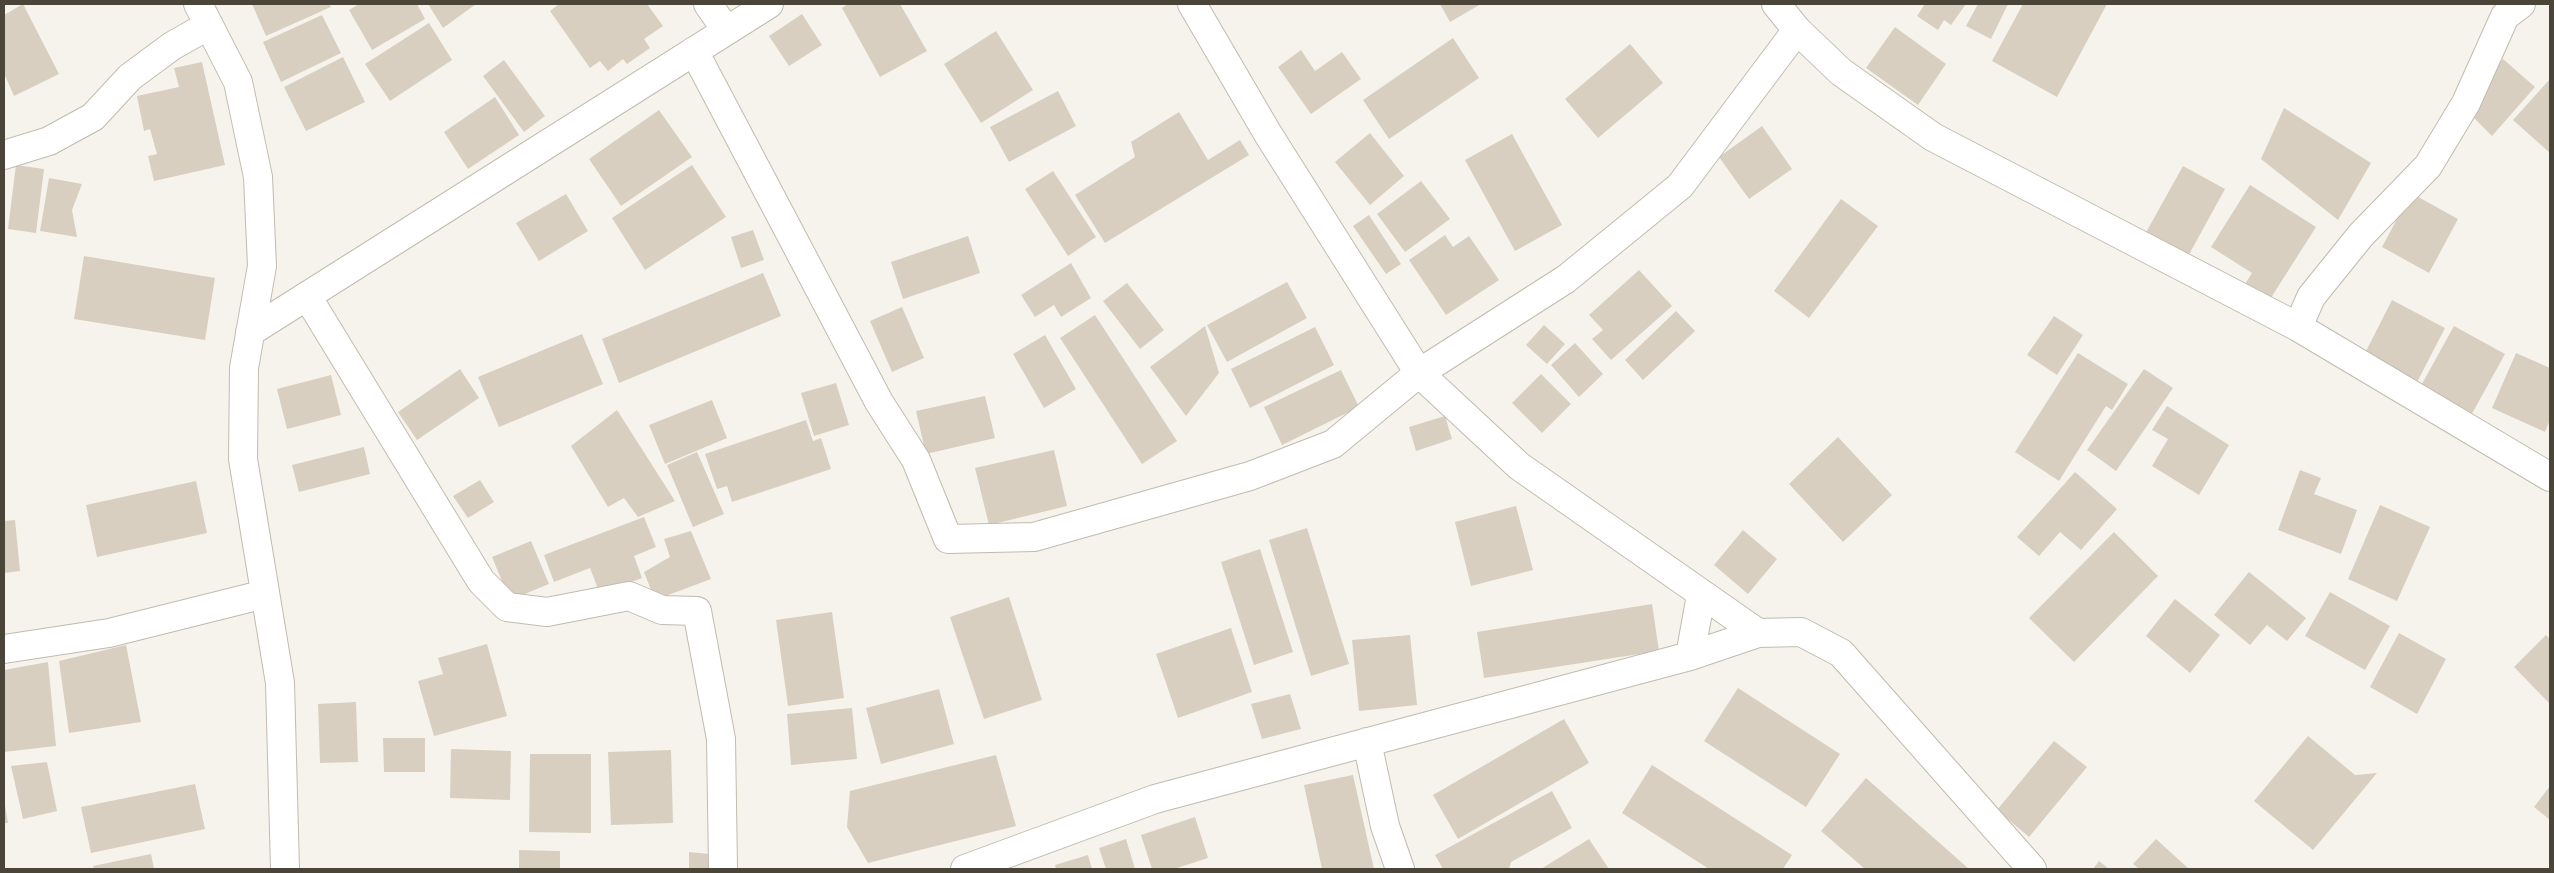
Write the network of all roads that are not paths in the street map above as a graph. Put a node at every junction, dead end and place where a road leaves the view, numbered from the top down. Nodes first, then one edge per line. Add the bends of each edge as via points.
1 (708, 4) edge
2 (769, 4) edge
3 (1192, 4) edge
4 (1776, 4) edge
5 (2521, 4) edge
6 (204, 14) edge
7 (726, 30) junction
8 (1797, 30) junction
9 (694, 51) junction
10 (4, 155) edge
11 (307, 296) junction
12 (2298, 327) junction
13 (250, 332) junction
14 (1419, 373) junction
15 (2550, 478) edge
16 (265, 594) junction
17 (1701, 595) junction
18 (1758, 633) junction
19 (4, 650) edge
20 (1690, 656) junction
21 (1367, 742) junction
22 (285, 869) edge
23 (723, 869) edge
24 (965, 869) edge
25 (1400, 869) edge
26 (2032, 869) edge

1 - 7 street
2 - 7 street
3 - 14 street via 1268,134
4 - 8 street
5 - 12 street via 2505,16 2466,103 2428,166 2360,234 2311,296
6 - 10 street via 172,46 130,77 93,117 49,141
6 - 13 street via 238,82 258,177 262,266
7 - 9 street
8 - 12 street via 1841,72 1933,137
8 - 14 street via 1680,186 1566,279
9 - 11 street
9 - 14 street via 879,402 916,460 948,539 1034,537 1250,476 1333,444
11 - 13 street
11 - 23 street via 481,582 507,607 547,612 629,596 662,610 697,611 721,740
12 - 15 street
13 - 16 street via 244,368 243,459
14 - 17 street via 1519,466
16 - 19 street via 109,633
16 - 22 street via 280,683
17 - 18 street
17 - 20 street
18 - 20 street
18 - 26 street via 1802,632 1841,653
20 - 21 street
21 - 24 street via 1156,799
21 - 25 street via 1386,826

